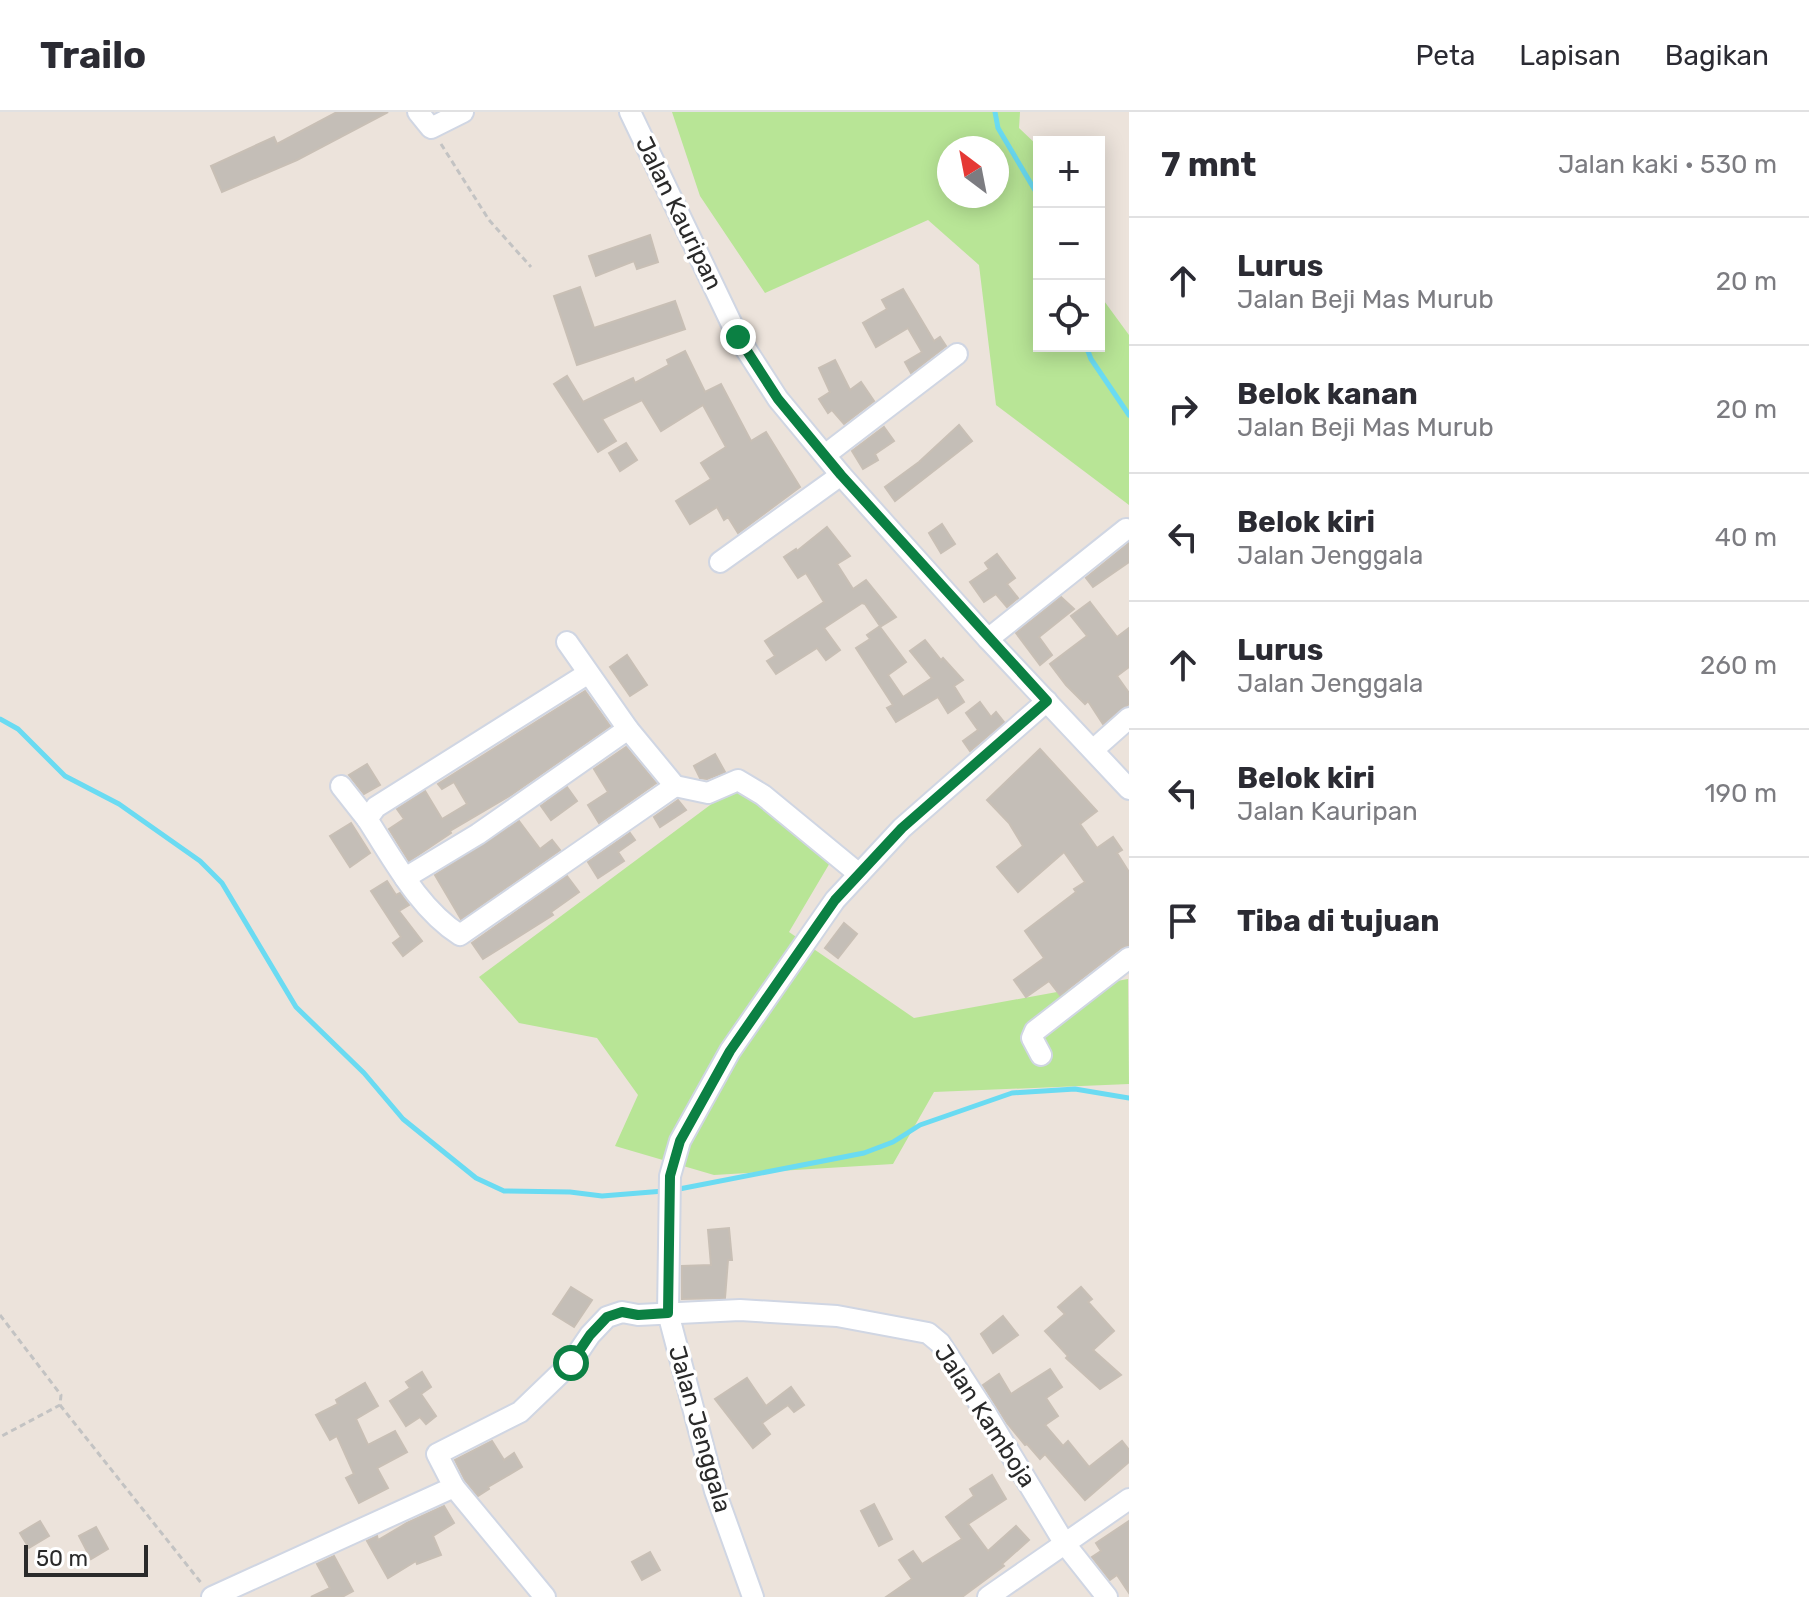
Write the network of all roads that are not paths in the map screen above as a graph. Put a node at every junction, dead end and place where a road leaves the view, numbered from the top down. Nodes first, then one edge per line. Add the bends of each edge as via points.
1 (463, 112) edge
2 (630, 112) edge
3 (424, 120) edge
4 (957, 354) dead end
5 (825, 455) junction
6 (841, 475) junction
7 (1126, 529) dead end
8 (720, 562) dead end
9 (988, 639) junction
10 (567, 642) dead end
11 (587, 674) junction
12 (1047, 701) junction
13 (1129, 718) edge
14 (628, 729) junction
15 (1093, 750) junction
16 (341, 786) dead end
17 (675, 786) junction
18 (1129, 789) edge
19 (367, 819) junction
20 (859, 874) junction
21 (405, 878) junction
22 (1129, 958) edge
23 (1041, 1055) dead end
24 (668, 1313) junction
25 (454, 1487) junction
26 (1129, 1499) edge
27 (1065, 1544) junction
28 (207, 1591) edge
29 (545, 1597) edge
30 (753, 1597) edge
31 (988, 1597) edge
32 (1107, 1597) edge

1 - 3 street
2 - 5 street, Jalan Kauripan via 738,337 778,399
4 - 5 street
5 - 6 street, Jalan Kauripan
6 - 8 street
6 - 9 street, Jalan Kauripan
7 - 9 street
9 - 12 street, Jalan Kauripan
10 - 11 street
11 - 14 street
11 - 19 street via 376,807
12 - 15 street, Jalan Kauripan
12 - 20 street via 902,828
13 - 15 street
14 - 17 street
14 - 21 street
15 - 18 street, Jalan Kauripan
16 - 19 street
17 - 20 street via 708,793 738,780
17 - 21 street via 460,935 442,924
19 - 21 street
20 - 24 street, Jalan Jenggala via 835,900 730,1051 680,1141 670,1176
22 - 23 street via 1035,1031 1032,1038
24 - 25 street, Jalan Kamboja via 622,1312 607,1317 571,1363 520,1412 437,1454
24 - 27 street, Jalan Kamboja via 740,1310 837,1316 928,1333 970,1389
24 - 30 street, Jalan Jenggala via 715,1491
25 - 28 street
25 - 29 street
26 - 27 street
27 - 31 street
27 - 32 street, Jalan Kamboja

